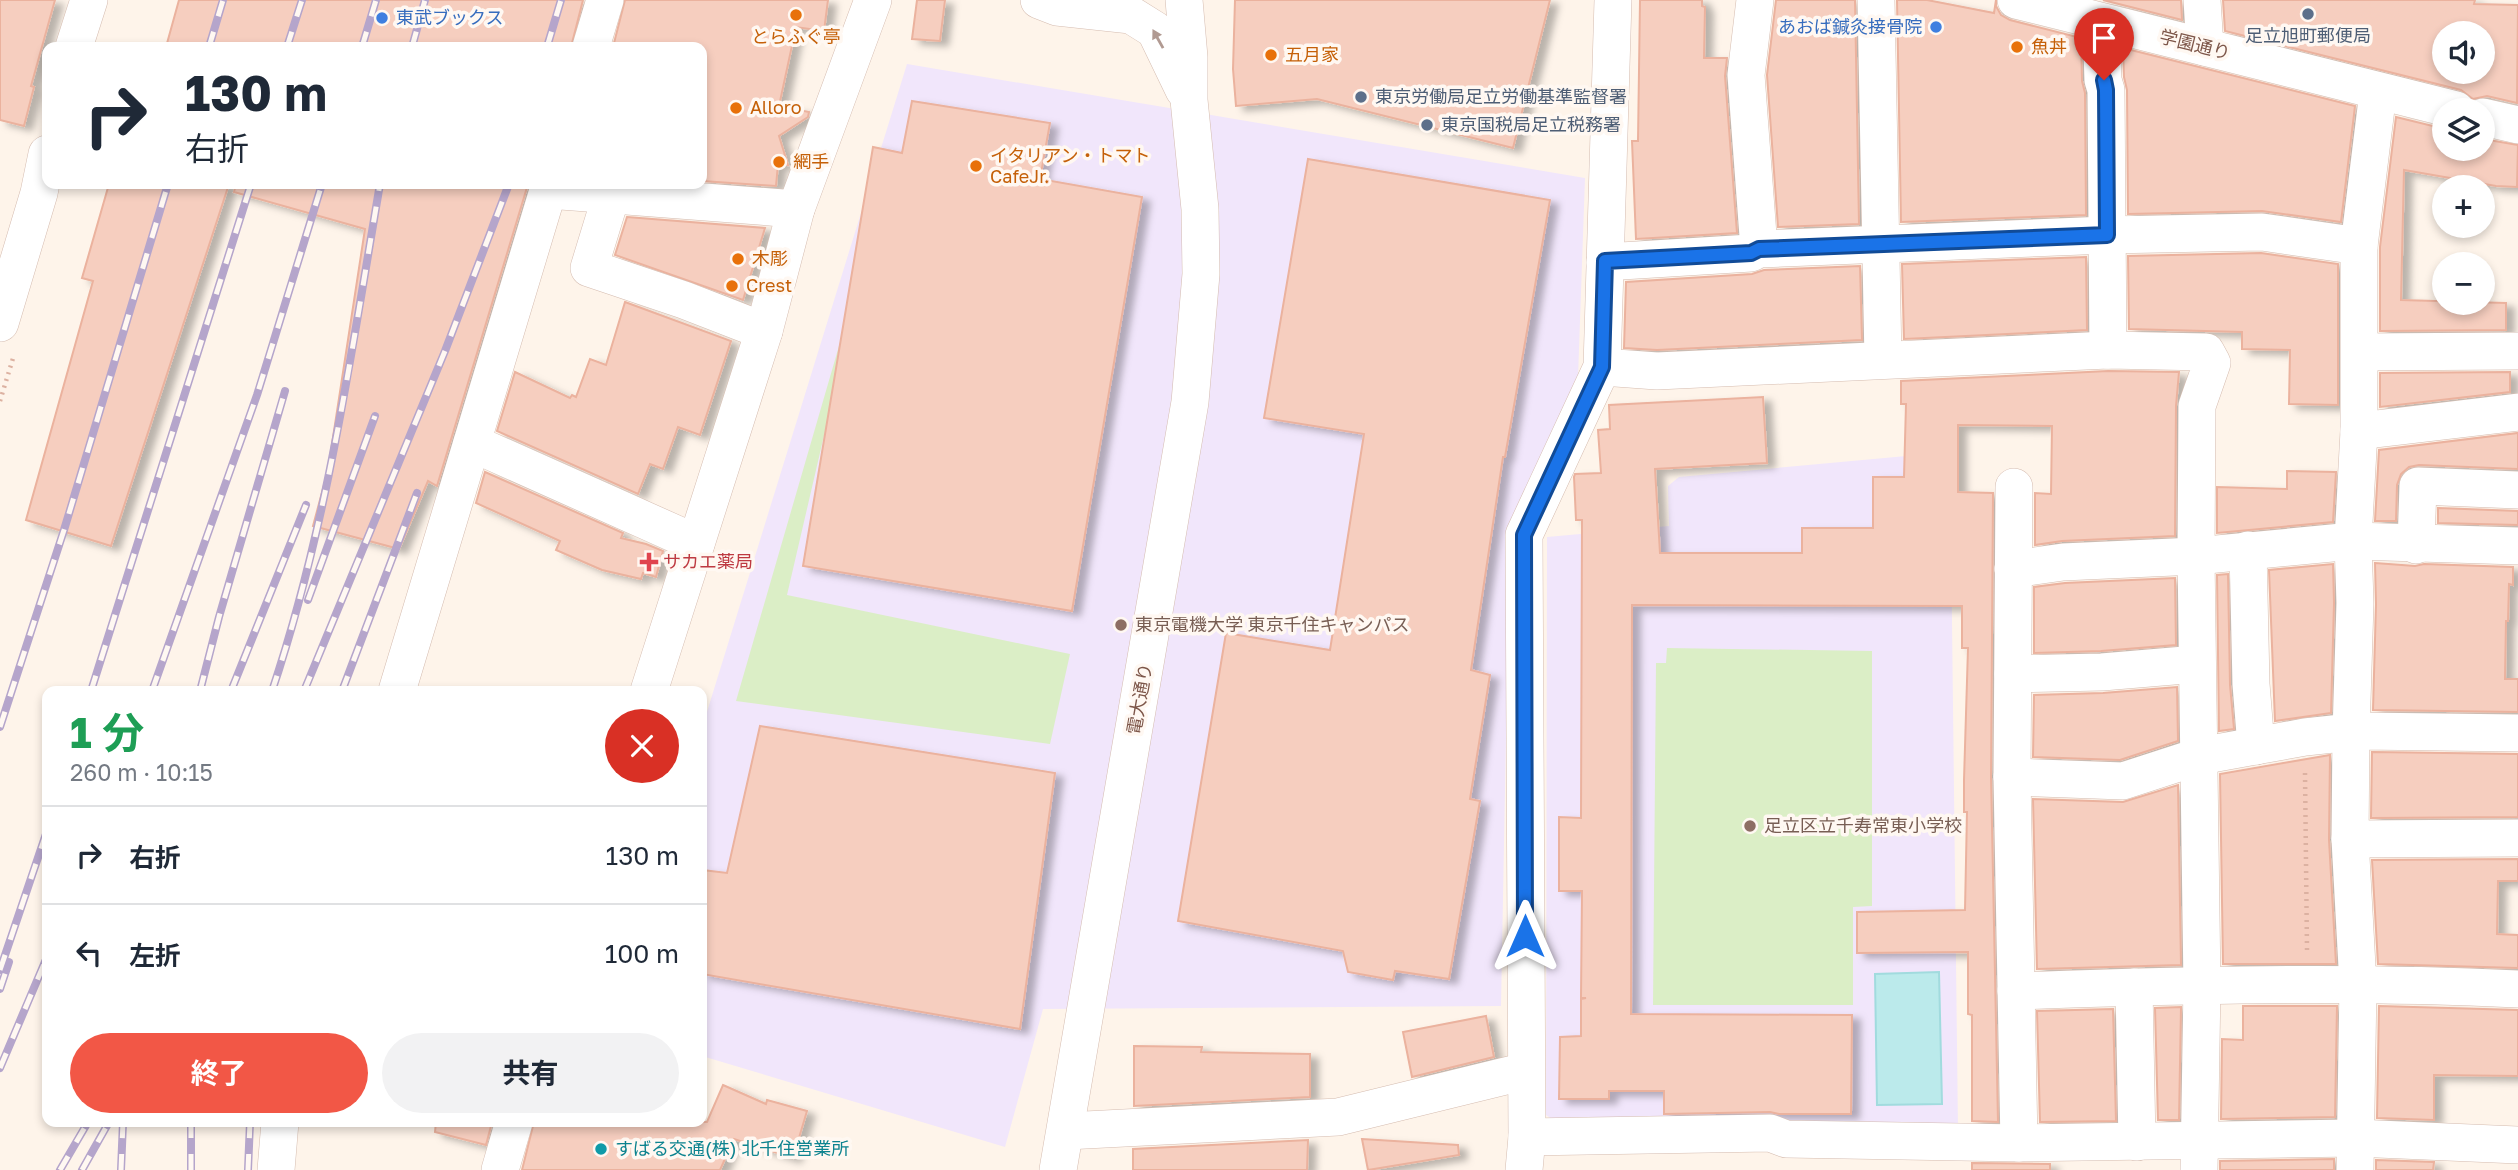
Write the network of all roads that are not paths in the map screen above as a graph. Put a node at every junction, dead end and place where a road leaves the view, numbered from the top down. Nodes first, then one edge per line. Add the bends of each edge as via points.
1 (89, 0) edge
2 (605, 0) edge
3 (873, 0) edge
4 (1039, 0) edge
5 (1184, 0) edge
6 (1612, 0) edge
7 (1755, 0) edge
8 (1875, 0) edge
9 (2015, 0) edge
10 (2202, 0) edge
11 (2083, 12) edge
12 (76, 42) edge
13 (592, 42) edge
14 (2205, 47) junction
15 (2378, 92) junction
16 (1189, 100) junction
17 (2432, 104) edge
18 (2495, 120) edge
19 (2518, 125) edge
20 (42, 178) edge
21 (548, 189) edge
22 (563, 189) edge
23 (611, 196) junction
24 (796, 209) junction
25 (2107, 235) junction
26 (1881, 245) junction
27 (2359, 246) junction
28 (1759, 249) junction
29 (1605, 261) junction
30 (0, 323) edge
31 (764, 331) junction
32 (2108, 350) junction
33 (2518, 351) edge
34 (2360, 352) junction
35 (1883, 360) junction
36 (1602, 367) junction
37 (2518, 412) edge
38 (2359, 431) junction
39 (472, 443) junction
40 (2014, 487) dead end
41 (2518, 490) edge
42 (2353, 541) junction
43 (696, 543) junction
44 (2416, 545) junction
45 (2518, 546) edge
46 (2248, 550) junction
47 (2196, 556) junction
48 (2013, 569) junction
49 (2197, 664) junction
50 (2013, 674) junction
51 (399, 686) edge
52 (651, 686) edge
53 (2518, 733) edge
54 (2351, 734) junction
55 (2256, 746) junction
56 (2200, 757) junction
57 (2012, 778) junction
58 (2518, 838) edge
59 (2350, 839) junction
60 (2202, 985) junction
61 (2358, 985) junction
62 (2134, 987) junction
63 (2518, 989) edge
64 (2016, 991) junction
65 (1526, 1070) junction
66 (280, 1127) edge
67 (513, 1127) edge
68 (1066, 1131) junction
69 (2137, 1142) junction
70 (2020, 1143) junction
71 (2518, 1145) edge
72 (2355, 1154) edge
73 (1785, 1155) edge
74 (2199, 1156) edge
75 (1521, 1161) edge
76 (276, 1170) edge
77 (500, 1170) edge
78 (1058, 1170) edge

1 - 12 street
2 - 13 street
3 - 24 street
16 -> 4 street via 1155,30 1132,15 1057,7
5 - 16 street
6 - 29 street
7 - 28 street via 1746,75
8 - 26 street
9 - 11 street, 学園通り
10 - 14 street
11 - 14 street, 学園通り
11 - 25 street via 2106,90
14 - 15 street, 学園通り
15 - 17 street, 学園通り
15 - 27 street
16 - 68 street, 電大通り via 1201,274 1190,402
18 - 19 street
20 - 30 street
21 - 39 street
22 - 23 street
23 - 24 street
23 - 31 street via 589,268
24 - 31 street
25 - 26 street
25 - 27 street via 2263,232
25 - 32 street
26 - 28 street
26 - 35 street
27 - 34 street
28 - 29 street
29 - 36 street
31 - 43 street
32 - 35 street
32 - 47 street via 2206,352 2212,363 2197,407
33 - 34 street
34 - 38 street
35 - 36 street via 1657,371
36 - 65 street via 1524,535
37 - 38 street
38 - 42 street
39 - 43 street
39 - 51 street
40 - 48 street
41 - 44 street via 2418,486
42 - 44 street
42 - 46 street
42 - 54 street
43 - 52 street
44 - 45 street
46 - 47 street
46 - 55 street
47 - 48 street
47 - 49 street
48 - 50 street
49 - 50 street
49 - 56 street
50 - 57 street
53 - 54 street
54 - 55 street
54 - 59 street
55 - 56 street
56 - 57 street via 2123,781
56 - 60 street
57 - 64 street
58 - 59 street
59 - 61 street
60 - 61 street
60 - 62 street
60 - 74 street
61 - 63 street
61 - 72 street
62 - 64 street
62 - 69 street
64 - 70 street
65 - 68 street via 1338,1117
65 - 75 street
66 - 76 street
67 - 77 street
68 - 78 street, 電大通り
69 - 70 street
69 - 74 street
70 - 73 street
71 - 72 street
72 - 74 street
73 - 75 street via 1770,1133

